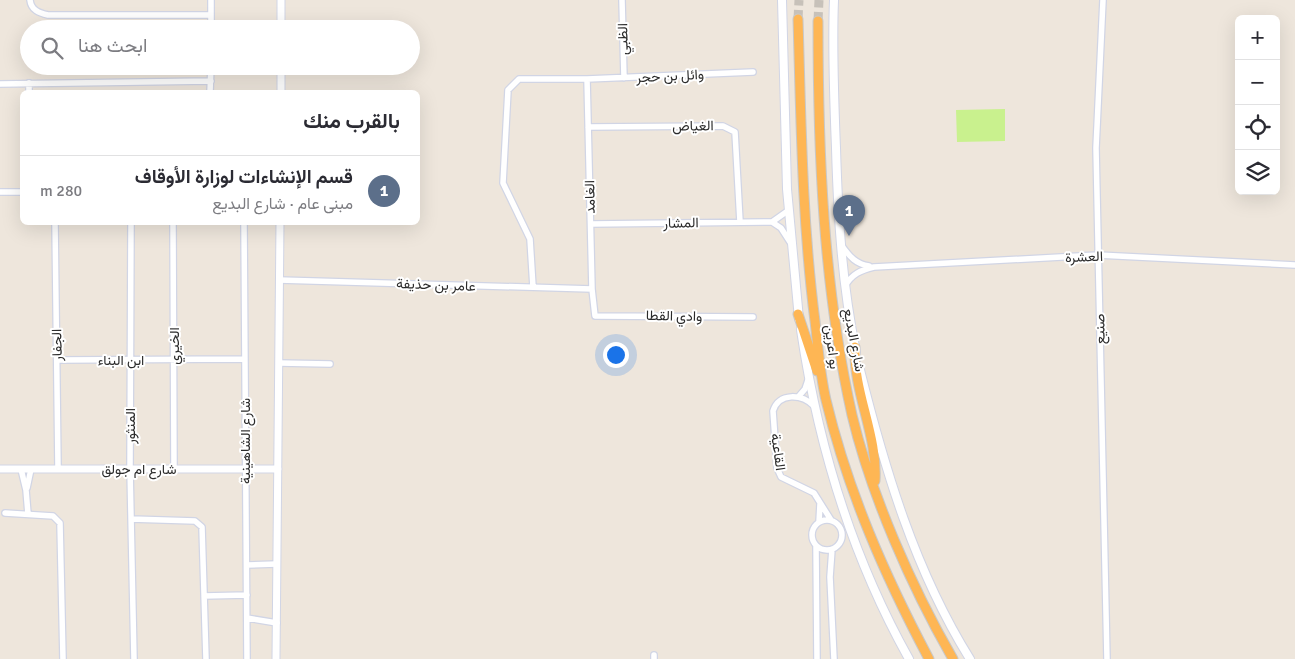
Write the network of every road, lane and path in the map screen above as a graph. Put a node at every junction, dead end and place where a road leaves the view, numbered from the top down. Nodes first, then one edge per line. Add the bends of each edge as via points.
1 (30, 0) edge
2 (211, 0) edge
3 (281, 0) edge
4 (622, 0) edge
5 (782, 0) edge
6 (834, 0) edge
7 (1102, 0) edge
8 (210, 15) junction
9 (798, 19) tunnel mouth
10 (210, 20) edge
11 (281, 20) edge
12 (818, 21) tunnel mouth
13 (753, 72) dead end
14 (211, 75) edge
15 (281, 75) edge
16 (624, 78) junction
17 (587, 79) junction
18 (211, 81) junction
19 (29, 83) junction
20 (0, 84) edge
21 (29, 90) edge
22 (210, 90) edge
23 (281, 90) edge
24 (588, 127) junction
25 (0, 192) edge
26 (20, 192) edge
27 (789, 210) junction
28 (740, 222) junction
29 (772, 222) junction
30 (591, 224) junction
31 (54, 225) edge
32 (131, 225) edge
33 (173, 225) edge
34 (244, 225) edge
35 (280, 225) edge
36 (840, 243) junction
37 (792, 246) junction
38 (1098, 255) junction
39 (1295, 265) edge
40 (874, 267) junction
41 (279, 280) junction
42 (533, 287) junction
43 (844, 288) junction
44 (592, 289) junction
45 (798, 314) junction
46 (595, 316) joint
47 (753, 317) dead end
48 (854, 347) junction
49 (245, 359) junction
50 (57, 360) junction
51 (130, 360) junction
52 (174, 360) junction
53 (279, 362) junction
54 (330, 364) dead end
55 (808, 380) junction
56 (798, 396) junction
57 (826, 398) junction
58 (814, 406) junction
59 (31, 468) junction
60 (58, 468) junction
61 (0, 469) edge
62 (21, 469) junction
63 (130, 469) junction
64 (174, 469) junction
65 (245, 469) junction
66 (278, 469) junction
67 (874, 486) junction
68 (26, 490) junction
69 (820, 503) junction
70 (5, 513) dead end
71 (28, 514) junction
72 (131, 519) junction
73 (831, 520) junction
74 (819, 522) junction
75 (816, 546) junction
76 (832, 549) junction
77 (277, 564) junction
78 (247, 565) junction
79 (247, 595) junction
80 (204, 596) junction
81 (247, 618) junction
82 (277, 623) junction
83 (63, 659) edge
84 (134, 659) edge
85 (206, 659) edge
86 (247, 659) edge
87 (276, 659) edge
88 (817, 659) edge
89 (834, 659) edge
90 (909, 659) edge
91 (929, 659) edge
92 (953, 659) edge
93 (970, 659) edge
94 (1107, 659) edge

1 - 8 street via 38,13 48,15
2 - 8 street
3 - 11 street
4 - 16 street, الظبي
5 - 27 main road
6 - 36 main road, شارع البديع via 832,48
7 - 38 street, صنيع via 1096,148
8 - 10 street
9 - 57 highway, بو اعرين via 804,213
12 - 67 highway, بو اعرين via 827,268 853,416
13 - 16 street, وائل بن حجر
14 - 18 street
15 - 23 street
16 - 17 street, وائل بن حجر
17 - 24 street, الغامد
17 - 42 street, وائل بن حجر via 519,79 508,90 503,183 530,239
18 - 19 street
18 - 22 street
19 - 20 street
19 - 21 street
24 - 28 street, الغياض via 723,126 732,129 735,132
24 - 30 street, الغامد
25 - 26 street
27 - 29 street
27 - 37 main road
28 - 29 street, المشار
28 - 30 street, المشار
29 - 37 street via 781,228
30 - 44 street, الغامد
31 - 50 street, الجفار
32 - 51 street, المنثور
33 - 52 street, الخيري
34 - 49 street, شارع الشاهينية
35 - 41 street
36 - 40 street, العشرة via 851,258 862,265
36 - 43 main road, شارع البديع
37 - 45 main road
38 - 39 street, العشرة
38 - 40 street, العشرة
38 - 94 street, صنيع
40 - 43 street, العشرة via 853,276
41 - 42 street, عامر بن حذيفة
41 - 53 street
42 - 44 street, عامر بن حذيفة
43 - 48 main road, شارع البديع
44 - 46 street, الغامد
45 - 55 main road
45 - 57 highway
46 - 47 street, وادي القطا
48 - 67 highway via 874,457
48 - 93 main road, شارع البديع via 891,486 936,599
49 - 52 street, ابن البناء
49 - 65 street, شارع الشاهينية
50 - 51 street, ابن البناء
50 - 60 street, الجفار
51 - 52 street, ابن البناء
51 - 63 street, المنثور
52 - 64 street, الخيري
53 - 54 street
53 - 66 street
55 - 56 street
55 - 58 main road
56 - 58 street
56 - 69 street, القاعية via 782,399 773,411 777,468 785,480 807,488
57 - 91 highway, بو اعرين via 842,458 869,535
58 - 90 main road via 826,459 849,528 874,590
59 - 60 street, شارع ام جولق
59 - 62 street, شارع ام جولق
59 - 68 street
60 - 63 street, شارع ام جولق
61 - 62 street, شارع ام جولق
62 - 68 street
63 - 64 street, شارع ام جولق
63 - 72 street, المنثور
64 - 65 street, شارع ام جولق
65 - 66 street, شارع ام جولق
65 - 78 street, شارع الشاهينية
66 - 77 street
67 - 92 highway, بو اعرين via 914,586
68 - 71 street
69 - 73 street, القاعية
69 - 74 street
70 - 71 street
71 - 83 street via 52,516 60,523
72 - 80 street via 199,523 203,533
72 - 84 street, المنثور
73 - 74 street
73 - 76 street via 837,523 842,535
74 - 75 street via 811,533
75 - 76 street
75 - 88 street
76 - 89 street via 830,578
77 - 78 street
77 - 82 street
78 - 79 street, شارع الشاهينية
79 - 80 street
79 - 81 street, شارع الشاهينية
80 - 85 street
81 - 82 street
81 - 86 street, شارع الشاهينية
82 - 87 street

